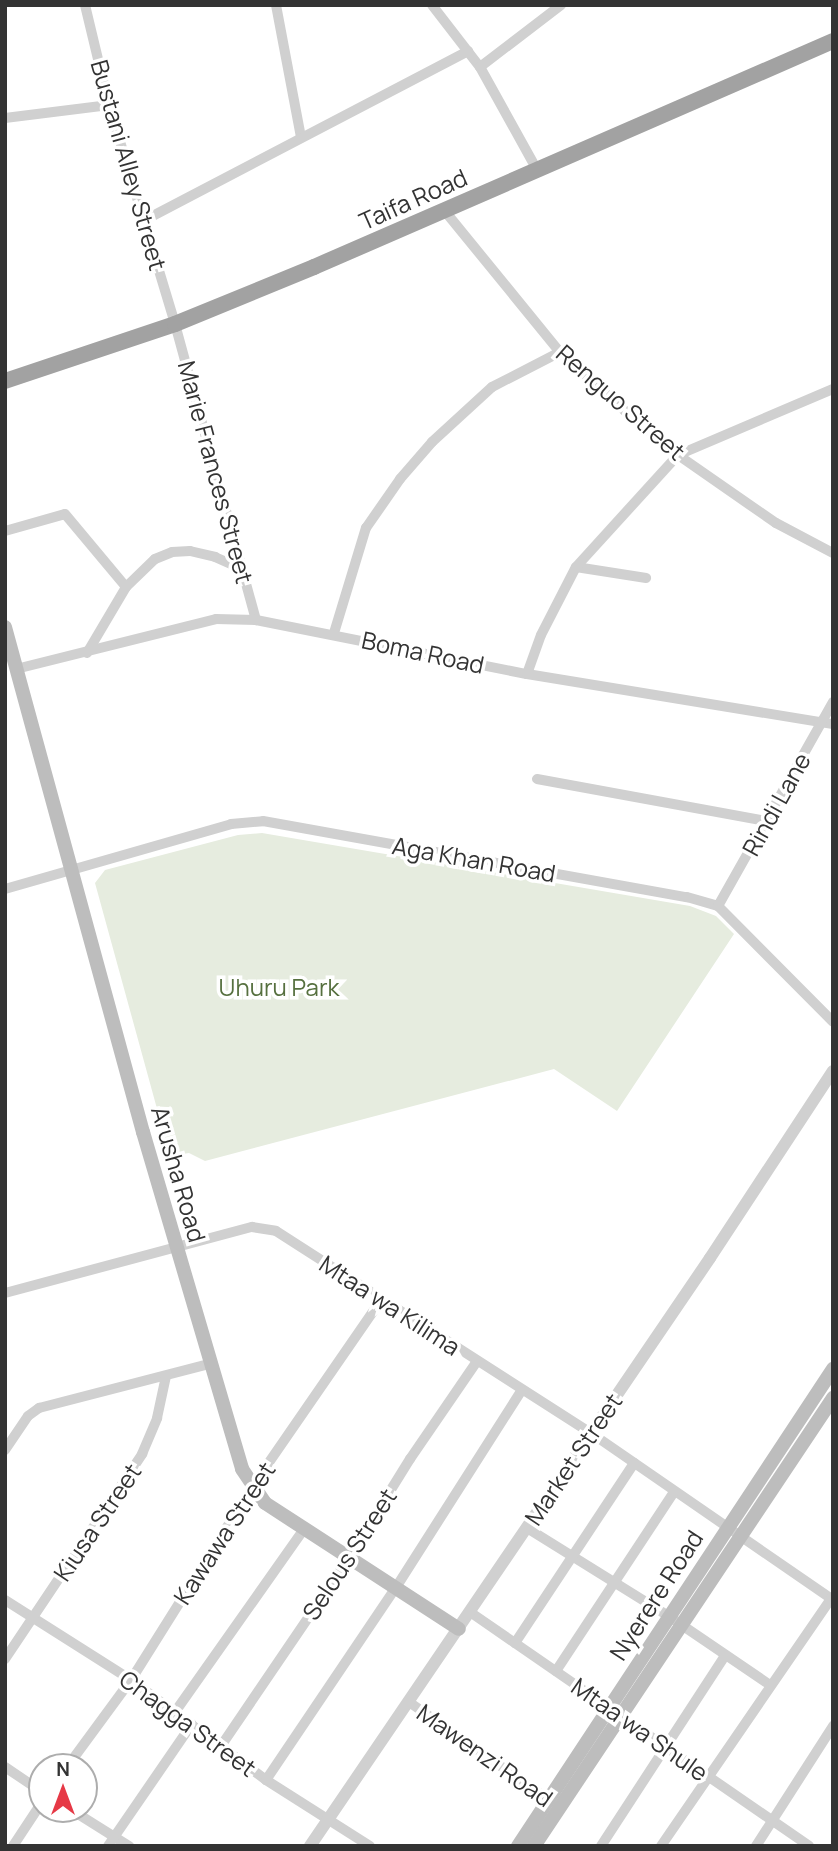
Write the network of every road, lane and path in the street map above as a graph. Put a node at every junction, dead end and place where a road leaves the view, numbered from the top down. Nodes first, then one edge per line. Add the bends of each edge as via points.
1 (85, 5) edge
2 (276, 5) edge
3 (432, 5) edge
4 (561, 5) edge
5 (833, 41) edge
6 (468, 51) junction
7 (481, 67) junction
8 (109, 104) junction
9 (5, 118) edge
10 (302, 137) junction
11 (537, 170) junction
12 (444, 210) junction
13 (143, 220) junction
14 (175, 324) junction
15 (560, 352) junction
16 (5, 381) edge
17 (833, 389) edge
18 (678, 455) junction
19 (5, 531) edge
20 (833, 553) edge
21 (576, 567) junction
22 (244, 570) junction
23 (646, 578) dead end
24 (126, 586) junction
25 (256, 620) junction
26 (5, 627) edge
27 (334, 633) junction
28 (87, 653) junction
29 (11, 671) edge
30 (527, 674) junction
31 (833, 702) edge
32 (821, 723) junction
33 (833, 724) edge
34 (537, 779) dead end
35 (766, 821) junction
36 (72, 871) junction
37 (5, 889) edge
38 (718, 906) junction
39 (833, 1023) edge
40 (833, 1071) edge
41 (175, 1245) junction
42 (5, 1293) edge
43 (381, 1300) junction
44 (477, 1361) junction
45 (209, 1364) junction
46 (833, 1370) edge
47 (166, 1376) junction
48 (522, 1390) junction
49 (833, 1398) edge
50 (591, 1433) junction
51 (5, 1450) edge
52 (634, 1463) junction
53 (252, 1487) junction
54 (674, 1492) junction
55 (527, 1528) junction
56 (304, 1529) junction
57 (734, 1530) junction
58 (571, 1555) junction
59 (348, 1559) junction
60 (615, 1583) junction
61 (395, 1589) junction
62 (5, 1600) edge
63 (832, 1600) edge
64 (470, 1612) junction
65 (34, 1616) junction
66 (675, 1620) junction
67 (459, 1629) junction
68 (515, 1643) junction
69 (725, 1656) junction
70 (5, 1659) edge
71 (556, 1671) junction
72 (131, 1680) junction
73 (770, 1685) junction
74 (410, 1702) junction
75 (608, 1707) junction
76 (175, 1712) junction
77 (621, 1716) junction
78 (192, 1724) junction
79 (833, 1726) edge
80 (221, 1746) junction
81 (666, 1747) junction
82 (77, 1753) edge
83 (5, 1767) edge
84 (708, 1776) junction
85 (266, 1780) junction
86 (28, 1783) edge
87 (555, 1803) junction
88 (326, 1820) junction
89 (773, 1821) junction
90 (28, 1823) edge
91 (93, 1823) edge
92 (115, 1836) junction
93 (13, 1846) edge
94 (108, 1846) edge
95 (129, 1846) edge
96 (310, 1846) edge
97 (370, 1846) edge
98 (518, 1846) edge
99 (534, 1846) edge
100 (601, 1846) edge
101 (661, 1846) edge
102 (756, 1846) edge
103 (809, 1846) edge

1 - 8 street, Bustani Alley Street
2 - 10 street
3 - 6 street
4 - 7 street
5 - 11 highway, Taifa Road
6 - 7 street
6 - 10 street
7 - 11 street
8 - 9 street
8 - 13 street, Bustani Alley Street
10 - 13 street
11 - 12 highway, Taifa Road
12 - 14 highway, Taifa Road
12 - 15 street, Renguo Street
13 - 14 street, Bustani Alley Street
14 - 16 highway, Taifa Road
14 - 22 street, Marie Frances Street
15 - 18 street, Renguo Street
15 - 27 street via 492,387 432,442 400,479 366,528
17 - 18 street
18 - 20 street, Renguo Street via 776,523
18 - 21 street
19 - 24 street via 65,514
21 - 23 street
21 - 30 street via 541,635
22 - 24 street via 215,556 181,550 155,559
22 - 25 street, Marie Frances Street
24 - 28 street
25 - 27 street, Boma Road
25 - 28 street, Boma Road via 216,619
26 - 29 main road, Arusha Road
27 - 30 street, Boma Road
28 - 29 street, Boma Road
29 - 36 main road, Arusha Road
30 - 32 street, Boma Road
31 - 32 street, Rindi Lane
32 - 33 street, Boma Road
32 - 35 street, Rindi Lane
34 - 35 street
35 - 38 street, Rindi Lane
36 - 37 street, Aga Khan Road
36 - 38 street, Aga Khan Road via 231,824 263,821
36 - 41 main road, Arusha Road
38 - 39 street, Aga Khan Road
40 - 50 street, Market Street
41 - 42 street, Mtaa wa Kilima
41 - 43 street, Mtaa wa Kilima via 262,1227
41 - 45 main road, Arusha Road
43 - 44 street, Mtaa wa Kilima
43 - 53 street, Kawawa Street
44 - 48 street, Mtaa wa Kilima
44 - 59 street, Selous Street
45 - 47 street
45 - 53 main road, Arusha Road
46 - 57 main road, Nyerere Road
47 - 51 street via 39,1408 28,1416
47 - 65 street, Kiusa Street via 157,1418 142,1454
48 - 50 street, Mtaa wa Kilima
48 - 61 street
49 - 57 main road, Nyerere Road
50 - 52 street, Mtaa wa Kilima
50 - 55 street, Market Street
52 - 54 street, Mtaa wa Kilima
52 - 58 street
53 - 56 main road, Arusha Road via 265,1503
53 - 72 street, Kawawa Street
54 - 57 street, Mtaa wa Kilima
54 - 60 street
55 - 58 street
55 - 64 street, Market Street
56 - 59 main road, Arusha Road
56 - 76 street
57 - 63 street, Mtaa wa Kilima
57 - 66 main road, Nyerere Road
58 - 60 street
58 - 68 street
59 - 61 main road, Arusha Road
59 - 80 street, Selous Street
60 - 66 street
60 - 71 street
61 - 67 main road, Arusha Road
61 - 85 street
62 - 65 street, Chagga Street
63 - 73 street
64 - 67 street, Market Street
64 - 68 street, Mtaa wa Shule
65 - 70 street, Kiusa Street
65 - 72 street, Chagga Street
66 - 69 street
66 - 75 main road, Nyerere Road
66 - 77 main road, Nyerere Road
67 - 74 street, Market Street
68 - 71 street, Mtaa wa Shule
69 - 73 street
69 - 81 street
71 - 75 street, Mtaa wa Shule
72 - 76 street, Chagga Street
72 - 82 street, Kawawa Street
73 - 84 street
74 - 87 street, Mawenzi Road
74 - 88 street, Market Street
75 - 77 street, Mtaa wa Shule
75 - 87 main road, Nyerere Road
76 - 78 street, Chagga Street
77 - 81 street, Mtaa wa Shule
77 - 87 main road, Nyerere Road
78 - 80 street, Chagga Street
78 - 92 street
79 - 89 street
80 - 85 street, Chagga Street
81 - 84 street, Mtaa wa Shule
81 - 100 street
83 - 86 street
84 - 89 street, Mtaa wa Shule
84 - 101 street
85 - 88 street, Chagga Street
87 - 98 main road, Nyerere Road
87 - 99 main road, Nyerere Road
88 - 96 street, Market Street
88 - 97 street, Chagga Street
89 - 102 street
89 - 103 street, Mtaa wa Shule
90 - 93 street
91 - 92 street
92 - 94 street
92 - 95 street

